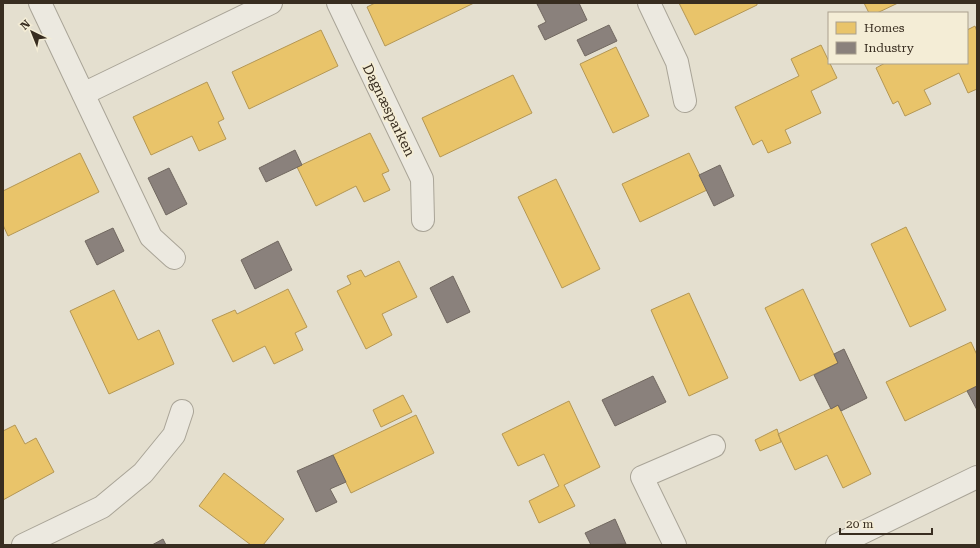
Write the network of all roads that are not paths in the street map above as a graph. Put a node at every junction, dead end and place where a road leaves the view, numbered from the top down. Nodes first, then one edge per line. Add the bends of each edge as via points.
1 (40, 3) edge
2 (271, 3) edge
3 (338, 3) edge
4 (649, 3) edge
5 (83, 94) junction
6 (685, 101) dead end
7 (423, 220) dead end
8 (174, 258) dead end
9 (182, 411) dead end
10 (714, 446) dead end
11 (977, 477) edge
12 (23, 545) edge
13 (675, 545) edge
14 (837, 545) edge

1 - 5 street
2 - 5 street
3 - 7 street, Dagnæsparken via 422,179
4 - 6 street via 677,62
5 - 8 street via 151,237
9 - 12 street via 174,436 143,473 102,507
10 - 13 street via 642,477
11 - 14 street

